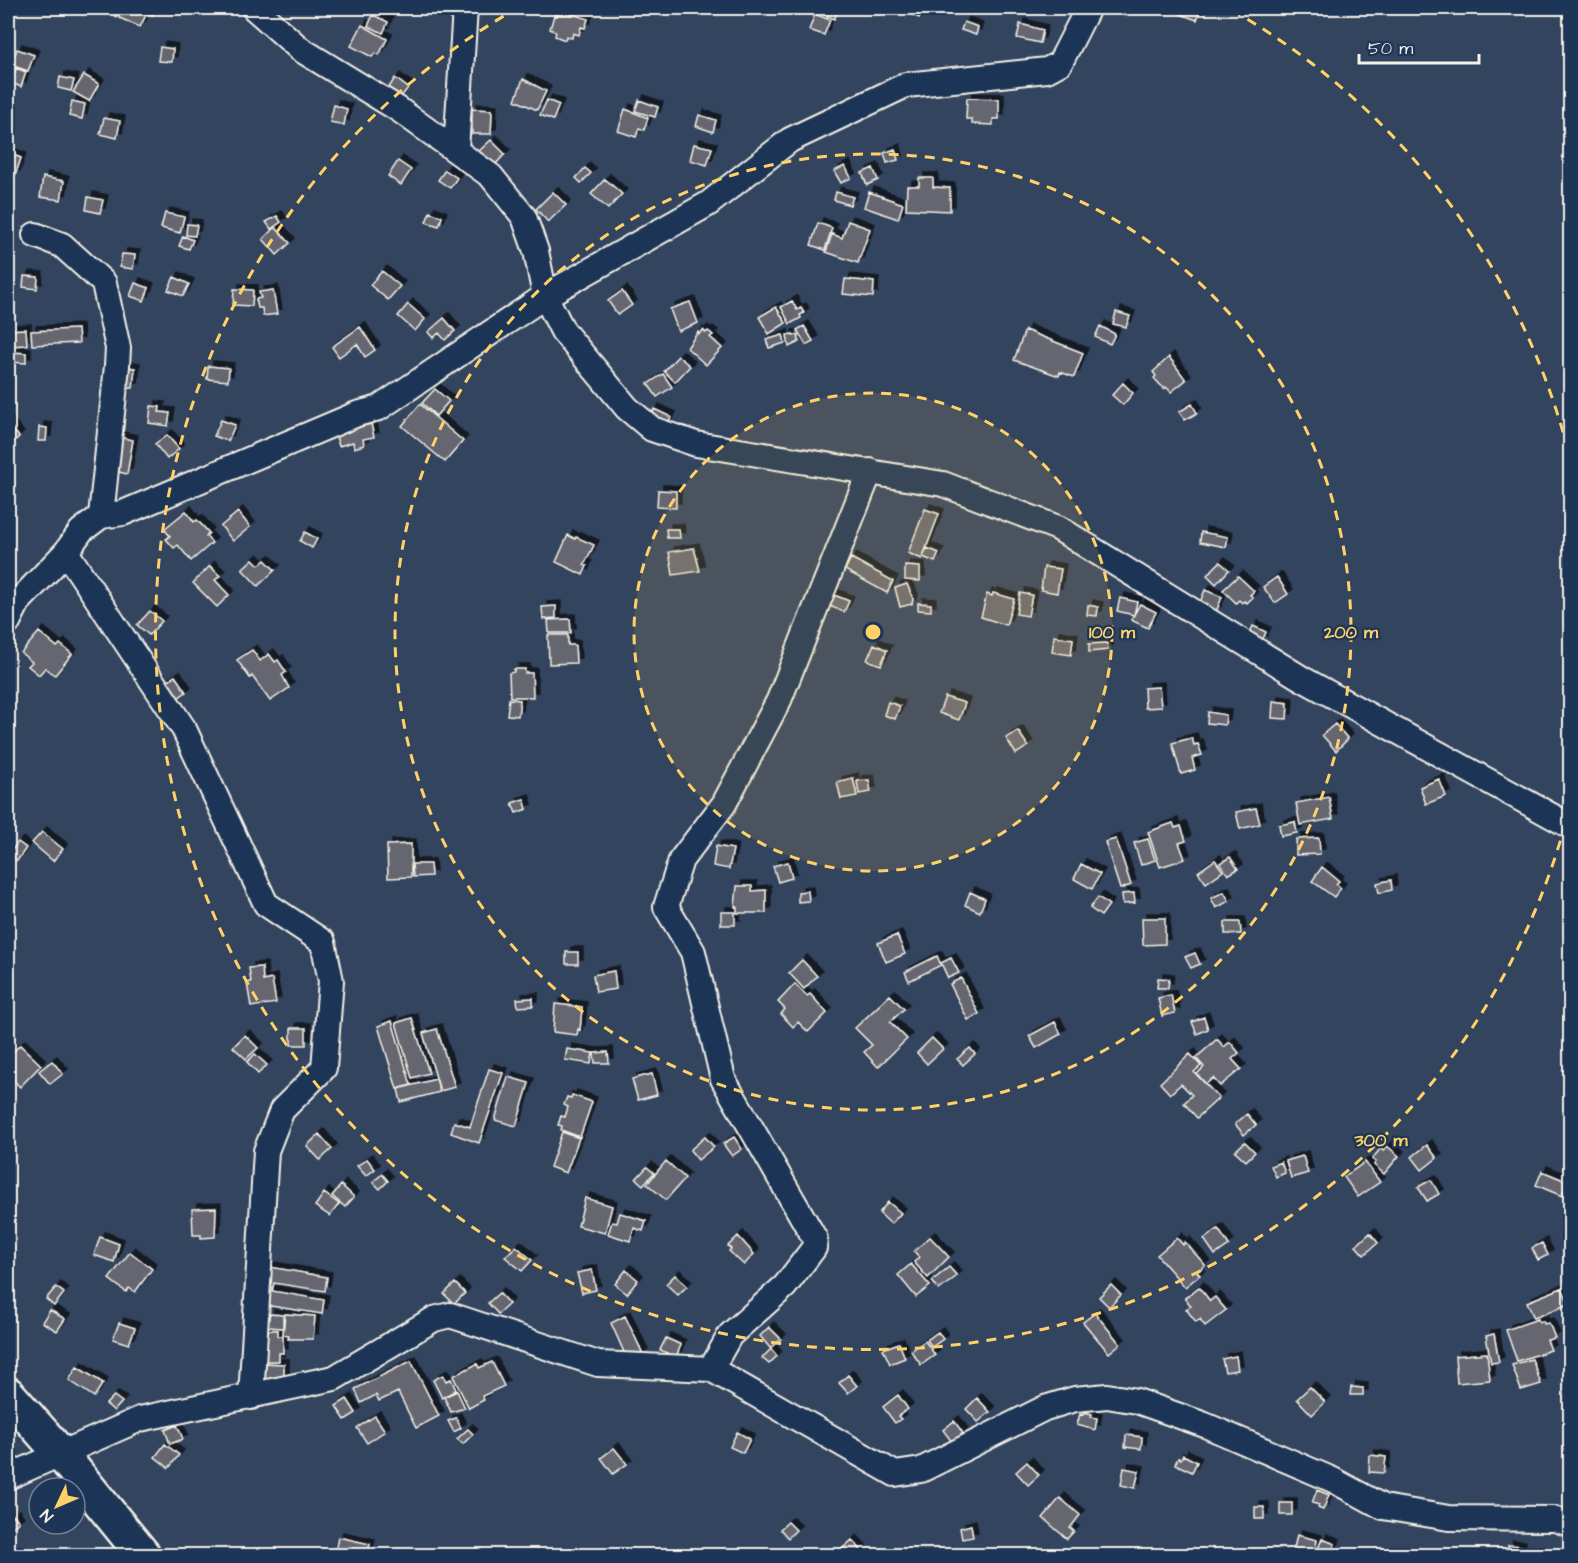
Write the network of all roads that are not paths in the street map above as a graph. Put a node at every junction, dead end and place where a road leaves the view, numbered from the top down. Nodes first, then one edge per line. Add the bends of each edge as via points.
1 (254, 8) edge
2 (465, 8) edge
3 (1088, 8) edge
4 (456, 150) junction
5 (35, 235) dead end
6 (545, 296) junction
7 (870, 471) junction
8 (100, 516) junction
9 (66, 552) junction
10 (8, 622) edge
11 (1570, 826) edge
12 (711, 1369) junction
13 (8, 1394) edge
14 (251, 1396) junction
15 (60, 1454) junction
16 (8, 1478) edge
17 (1570, 1524) edge
18 (144, 1556) edge

1 - 4 street via 300,49
2 - 4 street
3 - 6 street via 1060,63 1047,70 906,86 790,140 708,204
4 - 6 street via 491,176 524,217
5 - 8 street via 62,245 104,283 118,348
6 - 7 street via 563,331 627,408 652,429 696,444
6 - 8 street via 379,408 123,513
7 - 11 street via 943,484 1058,528 1301,678
7 - 12 street via 779,700 724,804 681,860 666,907 693,952 723,1079 815,1239 814,1248 785,1286 730,1335
8 - 9 street via 81,531
9 - 10 street via 18,602
9 - 14 street via 184,729 266,904 323,942 331,981 324,1068 282,1110 266,1151
12 - 14 street via 598,1364 450,1315 434,1319 334,1378
12 - 17 street via 895,1474 921,1470 1045,1408 1107,1396 1137,1401 1205,1425 1333,1479 1383,1507 1449,1518 1555,1520
13 - 15 highway
14 - 15 street via 140,1419
15 - 16 street
15 - 18 highway

